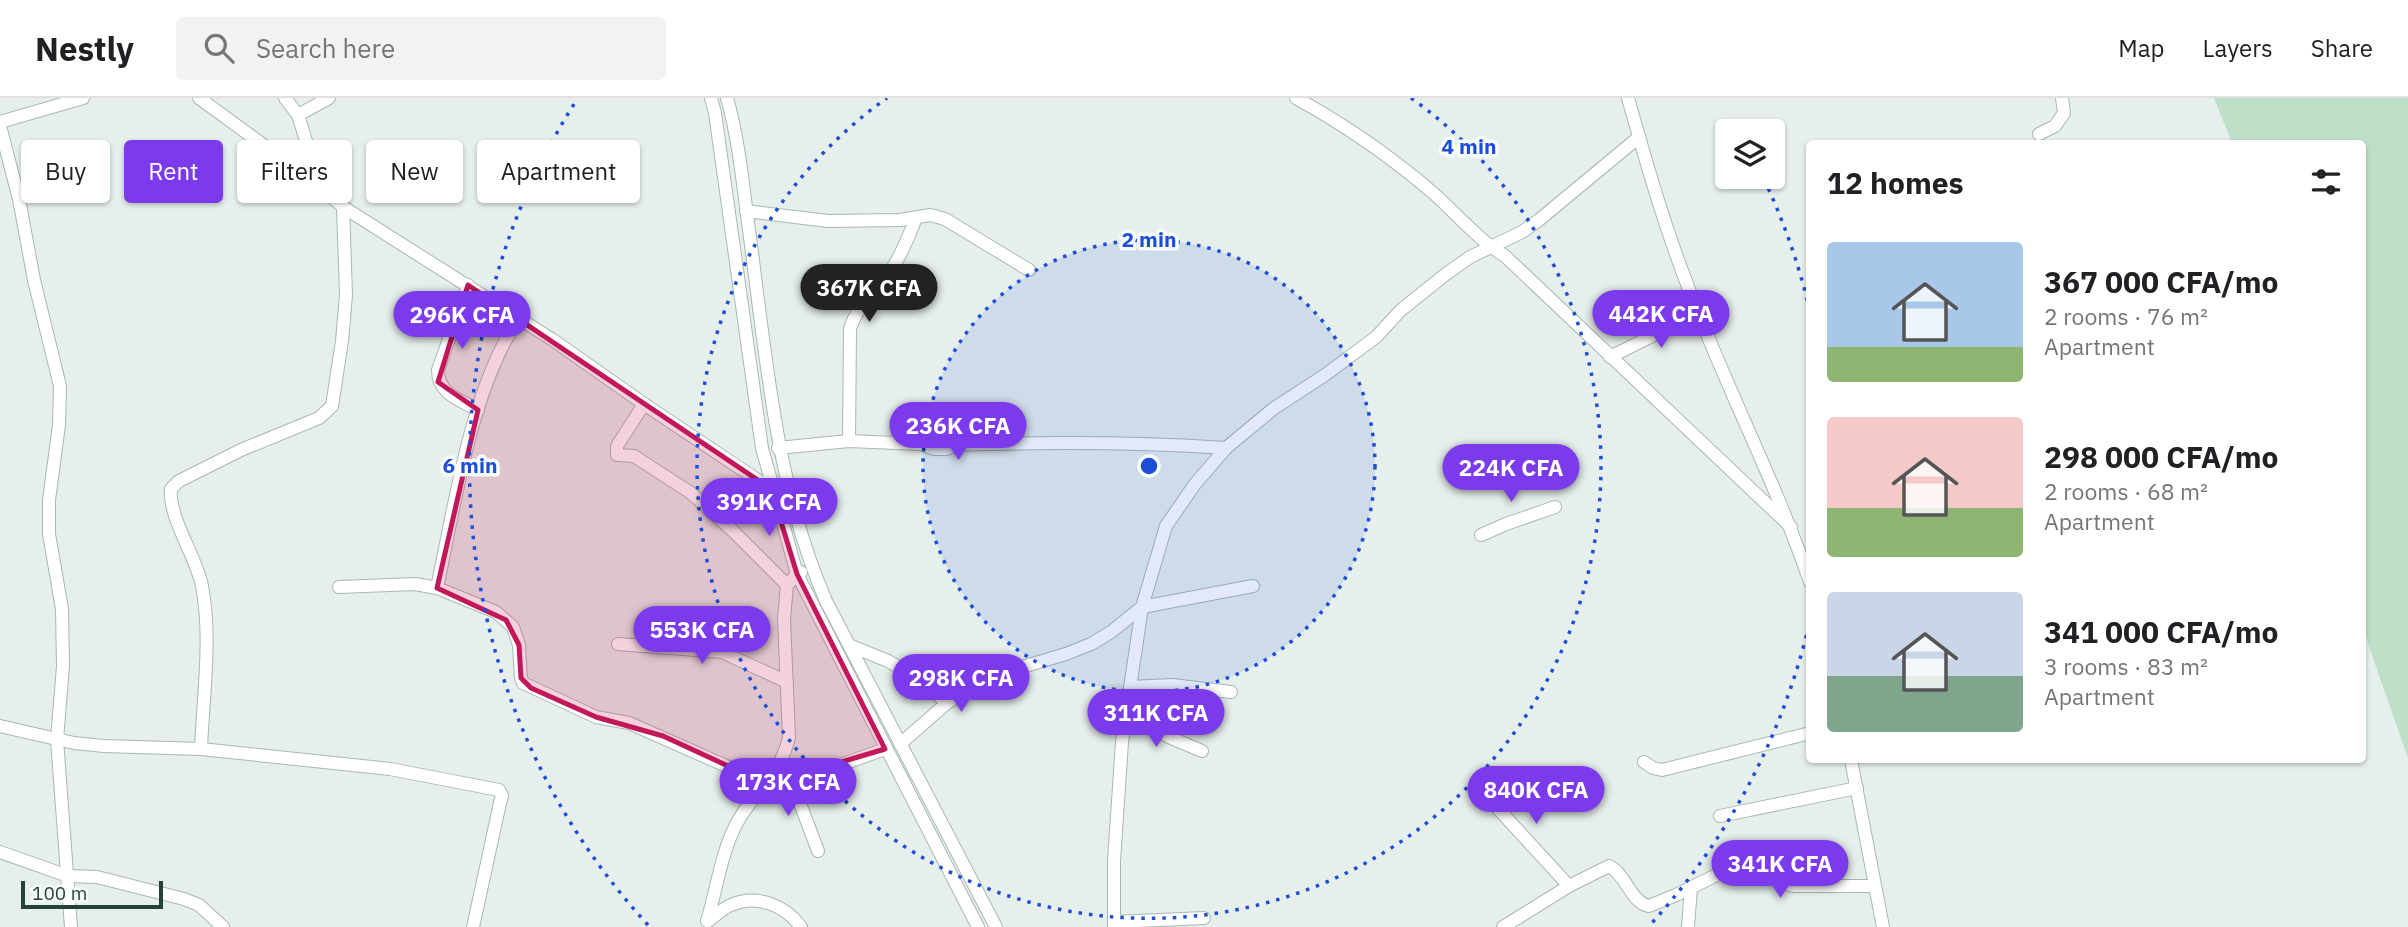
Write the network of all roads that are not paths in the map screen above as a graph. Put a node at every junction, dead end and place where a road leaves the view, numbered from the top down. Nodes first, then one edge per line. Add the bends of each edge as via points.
1 (83, 98) edge
2 (200, 98) edge
3 (285, 98) edge
4 (329, 98) edge
5 (711, 98) edge
6 (727, 98) edge
7 (1296, 98) edge
8 (1628, 98) edge
9 (2062, 98) edge
10 (298, 115) junction
11 (0, 124) edge
12 (2039, 134) dead end
13 (1639, 137) junction
14 (257, 140) edge
15 (306, 140) edge
16 (339, 203) edge
17 (343, 207) junction
18 (746, 212) junction
19 (916, 218) junction
20 (1489, 246) junction
21 (1029, 270) dead end
22 (468, 285) junction
23 (1698, 313) junction
24 (519, 318) junction
25 (1610, 357) junction
26 (644, 404) junction
27 (478, 410) junction
28 (849, 441) junction
29 (778, 448) junction
30 (1226, 448) junction
31 (771, 489) junction
32 (1555, 507) dead end
33 (1791, 527) junction
34 (1481, 535) dead end
35 (812, 569) junction
36 (1806, 570) edge
37 (797, 573) junction
38 (787, 585) junction
39 (1253, 586) dead end
40 (339, 587) dead end
41 (437, 588) junction
42 (1142, 607) junction
43 (618, 644) dead end
44 (849, 645) junction
45 (787, 682) junction
46 (1130, 687) junction
47 (1231, 692) dead end
48 (947, 703) junction
49 (1126, 714) junction
50 (0, 726) edge
51 (1806, 734) edge
52 (57, 740) junction
53 (900, 744) junction
54 (201, 748) junction
55 (885, 749) junction
56 (1202, 751) dead end
57 (1644, 762) dead end
58 (1852, 763) edge
59 (792, 774) junction
60 (767, 784) junction
61 (1479, 788) dead end
62 (1857, 788) junction
63 (1720, 816) dead end
64 (818, 851) dead end
65 (0, 852) edge
66 (68, 876) junction
67 (1569, 886) junction
68 (1874, 886) junction
69 (1691, 888) junction
70 (1204, 918) dead end
71 (705, 924) edge
72 (1114, 925) edge
73 (71, 927) edge
74 (223, 927) edge
75 (473, 927) edge
76 (801, 927) edge
77 (978, 927) edge
78 (996, 927) edge
79 (1503, 927) edge
80 (1688, 927) edge
81 (1883, 927) edge

1 - 11 street
2 - 14 street
3 - 10 street
4 - 10 street
5 - 31 street
6 - 18 street
7 - 20 street via 1381,150
8 - 13 street
9 - 12 street via 2064,113 2055,126
10 - 15 street
11 - 52 street via 60,386 49,500 49,534 62,608
13 - 20 street via 1539,220
13 - 23 street
16 - 17 street
17 - 22 street
17 - 54 street via 346,295 332,406 319,418 241,450 171,489 202,584 206,622
18 - 19 street via 828,221
18 - 29 street
19 - 21 street via 945,219
19 - 28 street via 891,272 853,319
20 - 25 street
20 - 30 street via 1446,274 1376,337
22 - 24 street
22 - 27 street via 438,370 438,382
23 - 25 street
23 - 33 street
24 - 26 street
24 - 27 street via 493,363
25 - 33 street
26 - 31 street
26 - 38 street via 617,455 634,456 691,493
27 - 41 street
28 - 29 street
28 - 30 street via 920,444 936,449 1024,443
29 - 35 street
30 - 42 street via 1166,526
31 - 37 street
32 - 34 street
33 - 36 street
35 - 37 street
35 - 44 street
37 - 38 street
37 - 55 street
38 - 45 street
39 - 42 street
40 - 41 street via 415,584
41 - 60 street via 496,612 513,626 521,678 531,688 596,717 652,732
42 - 46 street
42 - 48 street via 1091,644 985,678
43 - 45 street via 722,652
44 - 48 street via 916,677
44 - 53 street
45 - 60 street via 789,738
46 - 47 street via 1172,685
46 - 49 street
48 - 53 street
49 - 56 street
49 - 72 street via 1114,861
50 - 52 street
51 - 57 street via 1662,770
52 - 54 street
52 - 66 street
53 - 78 street
54 - 75 street via 390,769 499,790 502,796
55 - 59 street via 843,764
55 - 77 street
58 - 62 street
59 - 60 street
59 - 64 street
60 - 71 street via 729,839
61 - 67 street
62 - 63 street
62 - 68 street
65 - 66 street
66 - 73 street
66 - 74 street via 97,877 184,899 199,905
67 - 69 street via 1609,866 1643,905
67 - 79 street
68 - 69 street via 1793,886 1749,862
68 - 81 street
69 - 80 street
70 - 72 street
71 - 76 street via 730,905 764,902 784,909

